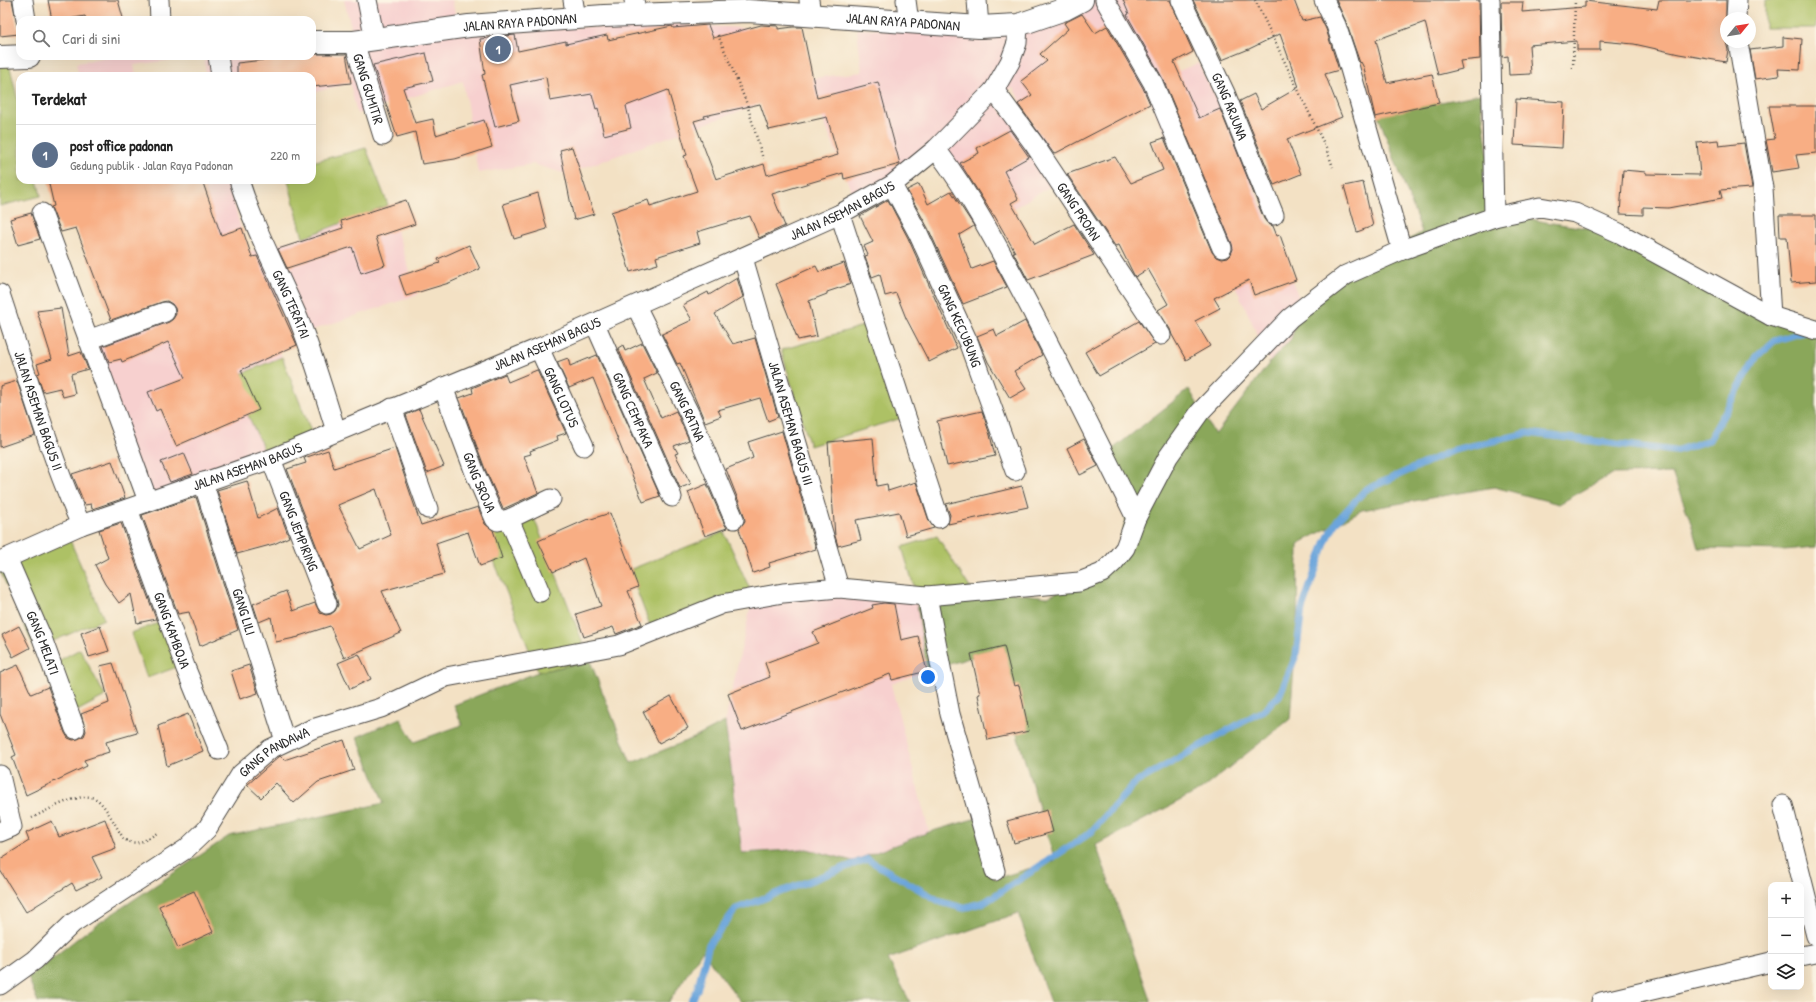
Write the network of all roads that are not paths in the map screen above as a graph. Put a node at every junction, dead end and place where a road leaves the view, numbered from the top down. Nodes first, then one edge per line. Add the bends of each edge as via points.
1 (23, 0) edge
2 (159, 0) edge
3 (367, 0) edge
4 (906, 0) edge
5 (977, 0) edge
6 (1082, 0) edge
7 (1105, 0) edge
8 (1181, 0) edge
9 (1324, 0) edge
10 (1490, 0) edge
11 (1737, 0) edge
12 (636, 7) edge
13 (810, 7) edge
14 (575, 9) edge
15 (1736, 12) edge
16 (25, 16) edge
17 (160, 16) edge
18 (909, 23) junction
19 (1018, 25) junction
20 (979, 28) junction
21 (375, 40) junction
22 (316, 42) edge
23 (354, 42) junction
24 (1739, 48) edge
25 (16, 57) edge
26 (0, 58) edge
27 (219, 60) edge
28 (220, 72) edge
29 (994, 90) junction
30 (383, 136) dead end
31 (936, 149) junction
32 (240, 184) edge
33 (892, 185) junction
34 (42, 213) dead end
35 (840, 214) junction
36 (1274, 215) dead end
37 (1494, 217) junction
38 (1222, 248) dead end
39 (1402, 250) junction
40 (743, 258) junction
41 (0, 294) edge
42 (636, 306) junction
43 (165, 312) dead end
44 (1771, 316) junction
45 (594, 324) junction
46 (1816, 330) edge
47 (1160, 335) dead end
48 (88, 340) junction
49 (539, 348) junction
50 (443, 387) junction
51 (392, 408) junction
52 (336, 431) junction
53 (584, 446) dead end
54 (271, 459) junction
55 (1015, 471) dead end
56 (203, 482) junction
57 (672, 497) dead end
58 (148, 500) junction
59 (551, 500) dead end
60 (128, 509) junction
61 (428, 509) dead end
62 (939, 518) dead end
63 (1136, 518) junction
64 (509, 519) junction
65 (734, 519) dead end
66 (81, 525) junction
67 (4, 559) edge
68 (839, 588) junction
69 (540, 592) dead end
70 (927, 596) junction
71 (327, 604) dead end
72 (75, 728) dead end
73 (285, 741) junction
74 (219, 750) dead end
75 (0, 775) edge
76 (1783, 805) dead end
77 (6, 829) edge
78 (995, 871) dead end
79 (1816, 936) edge
80 (1816, 953) edge
81 (1804, 955) edge
82 (1768, 963) edge
83 (0, 984) edge
84 (1601, 1002) edge

1 - 16 street
2 - 17 street
3 - 21 street
4 - 18 street
5 - 20 street
6 - 19 main road, JALAN RAYA PADONAN via 1065,9
7 - 38 street via 1153,83
8 - 36 street, GANG ARJUNA via 1225,93
9 - 39 street via 1349,63
10 - 37 street
11 - 15 street
12 - 13 main road, JALAN RAYA PADONAN via 709,12
12 - 14 main road, JALAN RAYA PADONAN
13 - 18 main road, JALAN RAYA PADONAN
14 - 21 main road, JALAN RAYA PADONAN
18 - 20 main road, JALAN RAYA PADONAN
19 - 20 main road, JALAN RAYA PADONAN
19 - 29 street, JALAN ASEMAN BAGUS via 1017,43 1010,62
21 - 23 main road, JALAN RAYA PADONAN
22 - 23 main road, JALAN RAYA PADONAN
23 - 30 street, GANG GUMITIR
24 - 44 street via 1763,188
25 - 26 main road
27 - 28 street
29 - 31 street, JALAN ASEMAN BAGUS
29 - 47 street, GANG PROAN via 1034,144
31 - 33 street, JALAN ASEMAN BAGUS
31 - 63 street via 961,182 986,224
32 - 52 street, GANG TERATAI via 267,254 298,318
33 - 35 street, JALAN ASEMAN BAGUS
33 - 55 street, GANG KECUBUNG via 918,233 969,344
34 - 48 street
35 - 40 street, JALAN ASEMAN BAGUS
35 - 62 street
37 - 39 street, GANG PANDAWA
37 - 44 street, GANG PANDAWA via 1540,207 1575,212 1619,233
39 - 63 street, GANG PANDAWA via 1346,275 1290,318 1200,412 1168,457
40 - 42 street, JALAN ASEMAN BAGUS
40 - 68 street, JALAN ASEMAN BAGUS III
41 - 66 street, JALAN ASEMAN BAGUS II via 66,491
42 - 45 street, JALAN ASEMAN BAGUS
42 - 65 street, GANG RATNA via 690,415
43 - 48 street
44 - 46 street, GANG PANDAWA
45 - 49 street, JALAN ASEMAN BAGUS
45 - 57 street, GANG CEMPAKA
48 - 58 street
49 - 50 street, JALAN ASEMAN BAGUS
49 - 53 street, GANG LOTUS
50 - 51 street, JALAN ASEMAN BAGUS
50 - 64 street, GANG SROJA via 495,519
51 - 52 street, JALAN ASEMAN BAGUS
51 - 61 street
52 - 54 street, JALAN ASEMAN BAGUS
54 - 56 street, JALAN ASEMAN BAGUS
54 - 71 street, GANG JEMPIRING
56 - 58 street, JALAN ASEMAN BAGUS
56 - 73 street, GANG LILI
58 - 60 street, JALAN ASEMAN BAGUS
59 - 64 street, GANG SROJA
60 - 66 street, JALAN ASEMAN BAGUS
60 - 74 street, GANG KAMBOJA
63 - 70 street, GANG PANDAWA via 1125,548 1114,562 1102,573 1079,582
64 - 69 street
66 - 67 street, JALAN ASEMAN BAGUS
67 - 72 street, GANG MELATI via 42,638
68 - 70 street, GANG PANDAWA
68 - 73 street, GANG PANDAWA via 783,593 722,604 619,645 446,676 381,708
70 - 78 street via 950,714
73 - 83 street, GANG PANDAWA via 270,749 241,774 207,829 186,849 73,923 34,960
75 - 77 street
76 - 79 street
80 - 81 street
82 - 84 street

